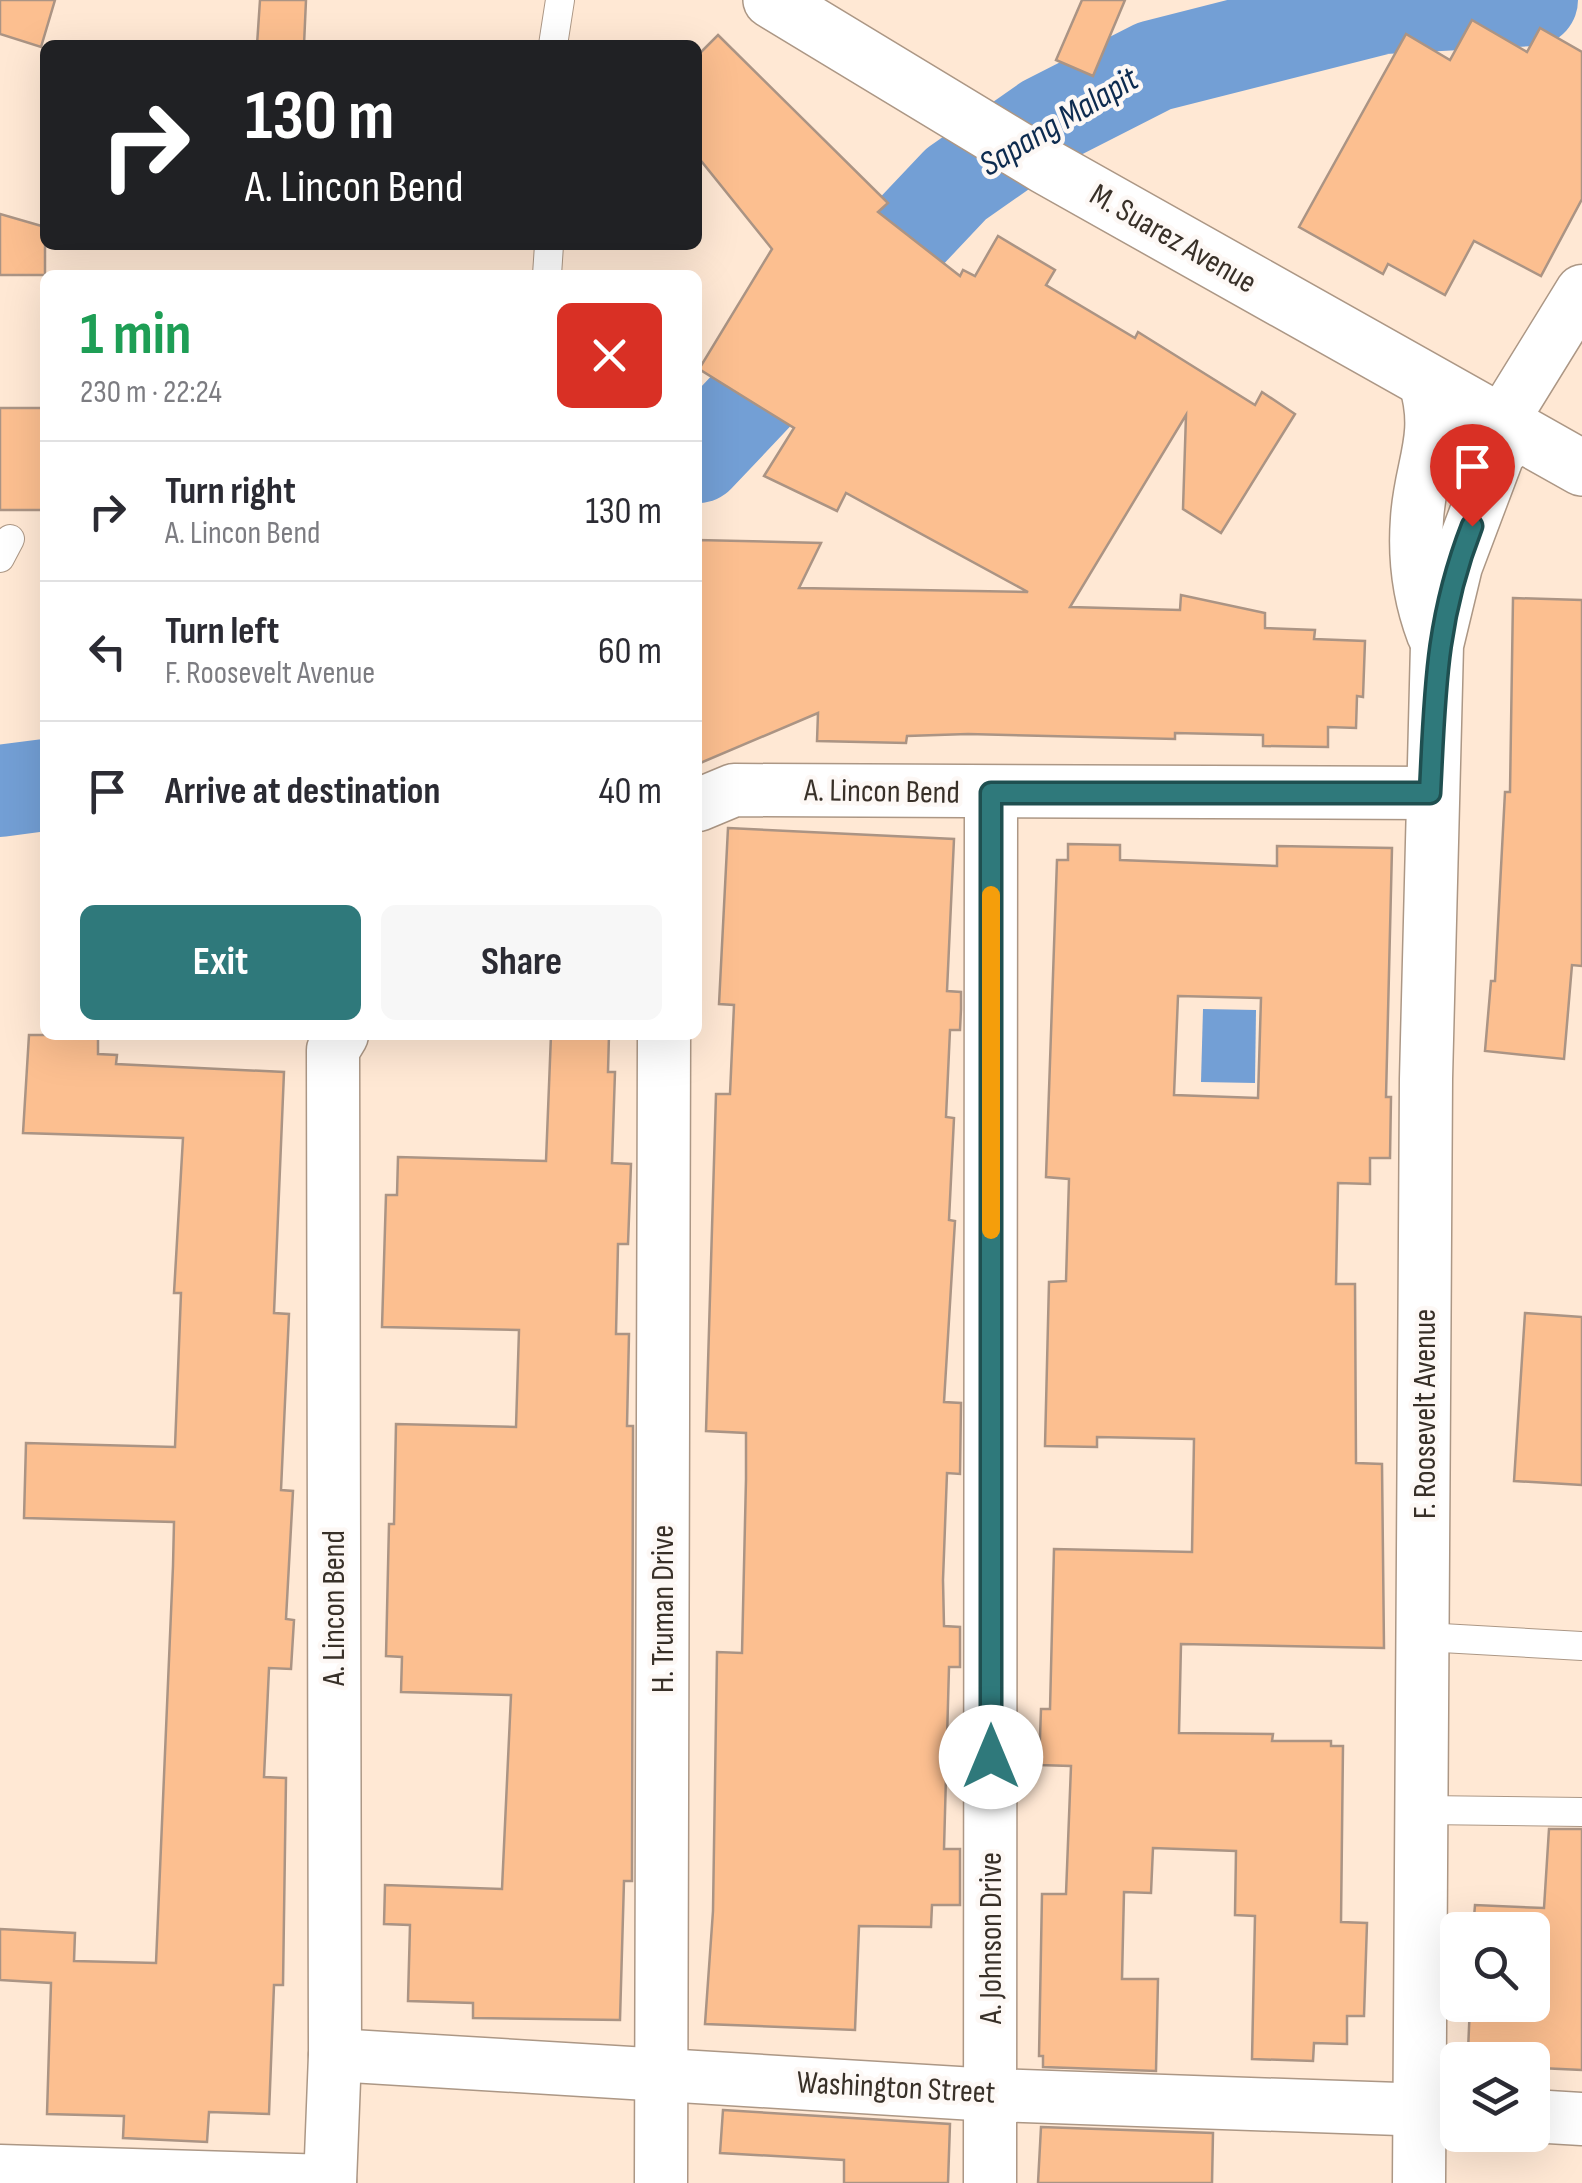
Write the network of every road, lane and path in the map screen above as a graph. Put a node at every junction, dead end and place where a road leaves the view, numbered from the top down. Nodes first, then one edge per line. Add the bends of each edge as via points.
1 (560, 0) edge
2 (770, 0) edge
3 (554, 40) edge
4 (1582, 291) edge
5 (1426, 382) junction
6 (1510, 429) junction
7 (1582, 468) edge
8 (1437, 645) junction
9 (991, 793) junction
10 (1430, 793) junction
11 (702, 803) edge
12 (339, 1040) edge
13 (664, 1040) edge
14 (1424, 1637) junction
15 (1582, 1646) edge
16 (1424, 1810) junction
17 (1582, 1812) edge
18 (335, 2055) junction
19 (661, 2073) junction
20 (991, 2094) junction
21 (1439, 2110) edge
22 (1550, 2117) edge
23 (1582, 2120) edge
24 (0, 2171) edge
25 (330, 2182) edge
26 (661, 2183) edge
27 (990, 2183) edge
28 (1419, 2183) edge

1 - 3 lane
2 - 5 street, M. Suarez Avenue
4 - 6 street, F. Roosevelt Avenue
5 - 6 street, M. Suarez Avenue
5 - 8 street, F. Roosevelt Avenue via 1435,413 1416,519 1419,598
6 - 7 street, M. Suarez Avenue
6 - 8 street, F. Roosevelt Avenue via 1456,566
8 - 10 street, F. Roosevelt Avenue
9 - 10 street, A. Lincon Bend
9 - 11 street, A. Lincon Bend via 734,790
9 - 20 street, A. Johnson Drive
10 - 14 street, F. Roosevelt Avenue
12 - 18 street, A. Lincon Bend via 333,1050
13 - 19 street, H. Truman Drive
14 - 15 lane
14 - 16 street, F. Roosevelt Avenue
16 - 17 lane
16 - 21 street, F. Roosevelt Avenue
18 - 19 street, Washington Street
18 - 25 street, A. Lincon Bend
19 - 20 street, Washington Street
19 - 26 street, H. Truman Drive
20 - 21 street, Washington Street
20 - 27 street, A. Johnson Drive
21 - 28 street, F. Roosevelt Avenue
22 - 23 street
24 - 25 street

